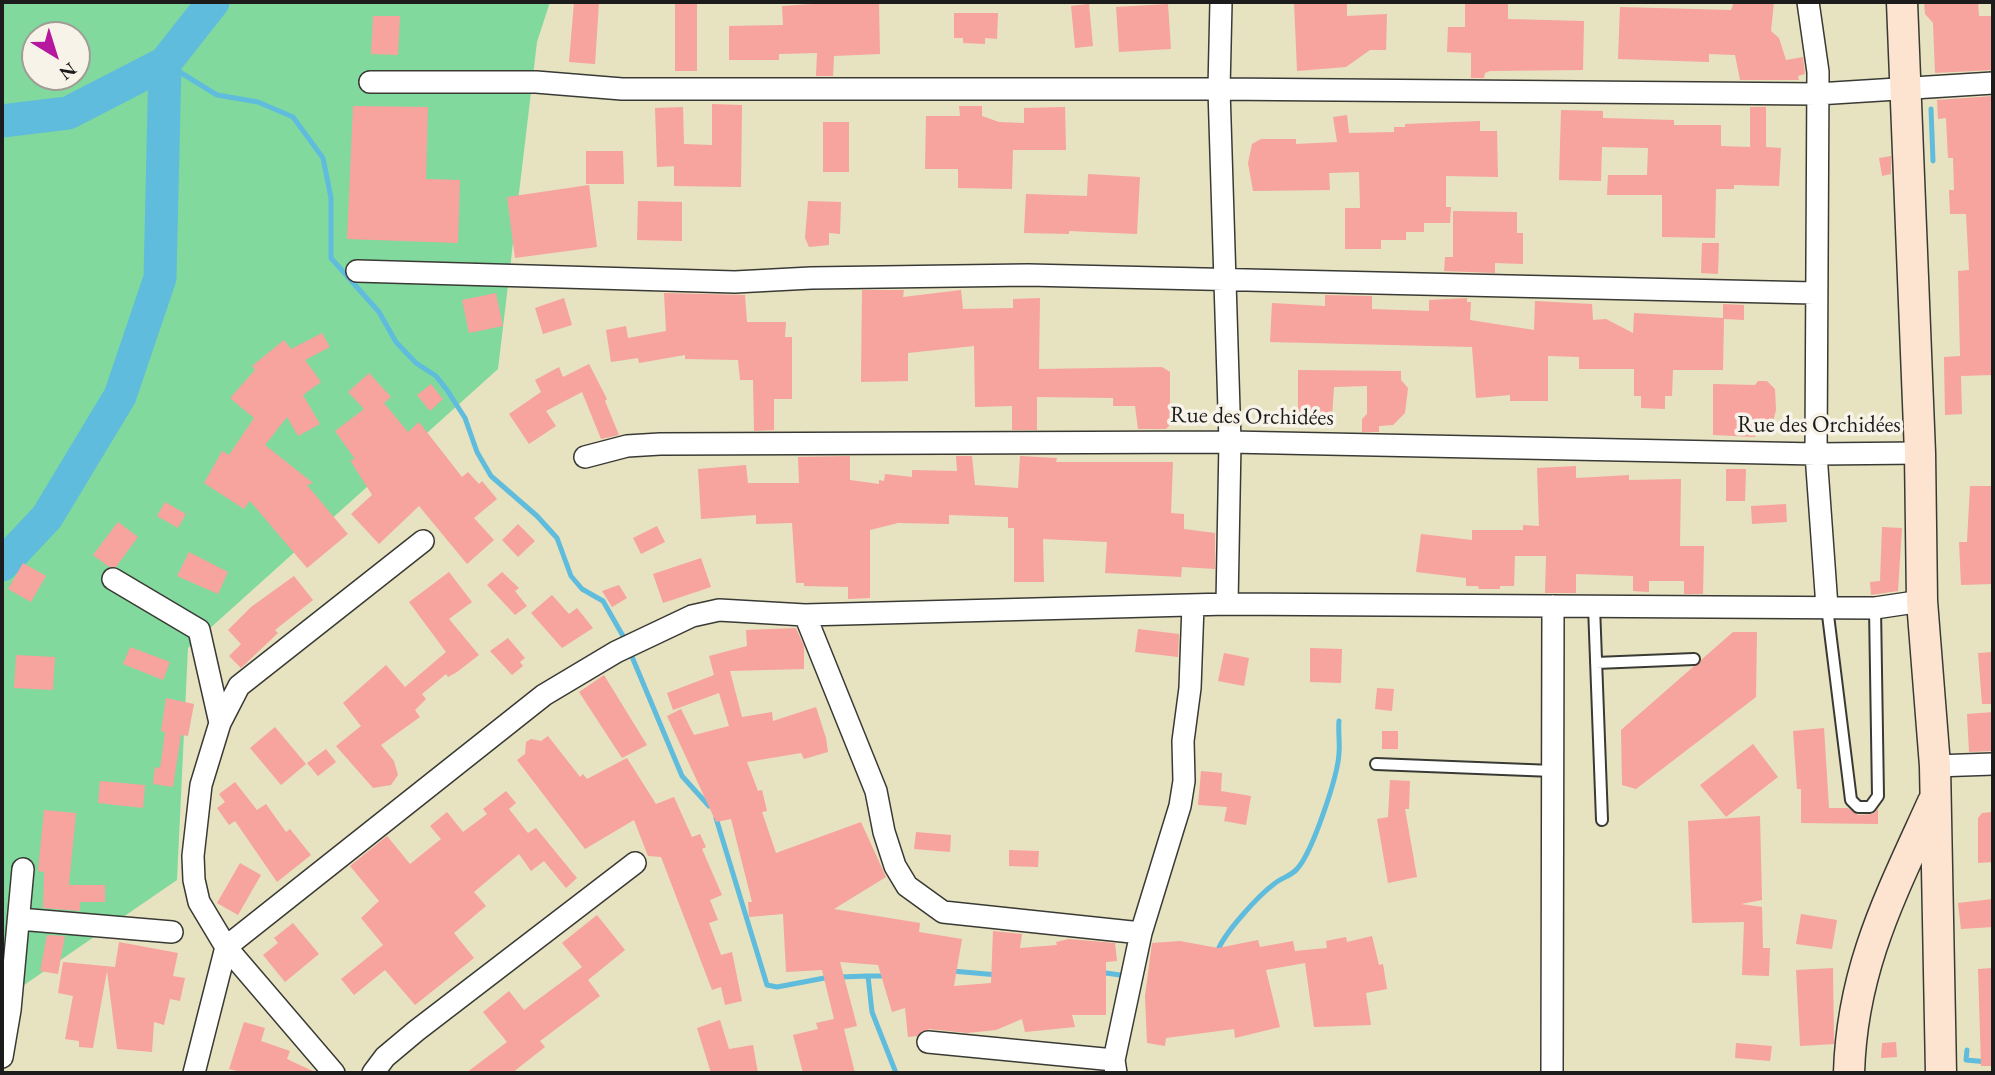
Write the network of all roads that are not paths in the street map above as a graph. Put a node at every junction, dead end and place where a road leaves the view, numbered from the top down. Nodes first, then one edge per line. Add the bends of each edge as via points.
1 (1221, 2) edge
2 (1808, 2) edge
3 (1902, 2) edge
4 (370, 82) dead end
5 (1993, 83) edge
6 (1219, 89) junction
7 (1904, 89) junction
8 (1817, 94) junction
9 (357, 271) dead end
10 (1228, 280) junction
11 (1814, 293) junction
12 (1230, 442) junction
13 (1920, 453) junction
14 (1816, 454) junction
15 (585, 457) dead end
16 (424, 541) dead end
17 (113, 579) dead end
18 (1922, 601) junction
19 (1193, 604) junction
20 (1227, 604) junction
21 (1553, 606) junction
22 (1594, 606) junction
23 (1827, 607) junction
24 (1875, 608) junction
25 (805, 615) junction
26 (1694, 659) dead end
27 (1596, 663) junction
28 (220, 723) junction
29 (1376, 764) dead end
30 (1993, 764) edge
31 (1553, 771) junction
32 (1935, 781) junction
33 (1602, 820) dead end
34 (635, 863) dead end
35 (23, 869) dead end
36 (19, 919) junction
37 (172, 932) dead end
38 (1141, 933) junction
39 (226, 947) junction
40 (928, 1042) dead end
41 (2, 1057) edge
42 (1115, 1067) edge
43 (194, 1073) edge
44 (334, 1073) edge
45 (373, 1073) edge
46 (1552, 1073) edge
47 (1849, 1073) edge
48 (1941, 1073) edge

1 - 6 street
2 - 8 street
3 - 7 main road
4 - 6 street via 536,82 622,89
5 - 7 street
6 - 8 street
6 - 10 street
7 - 8 street
7 - 13 main road
8 - 11 street
9 - 10 street via 735,282 1014,275
10 - 11 street
10 - 12 street
11 - 14 street
12 - 14 street, Rue des Orchidées
12 - 15 street, Rue des Orchidées via 660,444 627,446
12 - 20 street
13 - 14 street, Rue des Orchidées
13 - 18 main road
14 - 23 street
16 - 28 street via 239,686
17 - 28 street via 200,630
18 - 24 street
18 - 32 main road
19 - 20 street
19 - 25 street
19 - 38 street via 1184,782
20 - 21 street
21 - 22 street
21 - 31 street
22 - 23 street
22 - 27 lane
23 - 24 street
23 - 24 lane via 1852,800 1858,807 1870,807 1878,796
25 - 38 street via 876,791 895,866 907,886 943,912
25 - 39 street via 719,610 692,615 616,652 544,695
26 - 27 lane
27 - 33 lane
28 - 39 street via 201,785 194,880 199,902
29 - 31 lane
30 - 32 street
31 - 46 street
32 - 47 main road via 1863,967
32 - 48 main road
34 - 45 street via 416,1031
35 - 36 street
36 - 37 street
36 - 41 street
38 - 42 street
39 - 43 street
39 - 44 street
40 - 42 street

